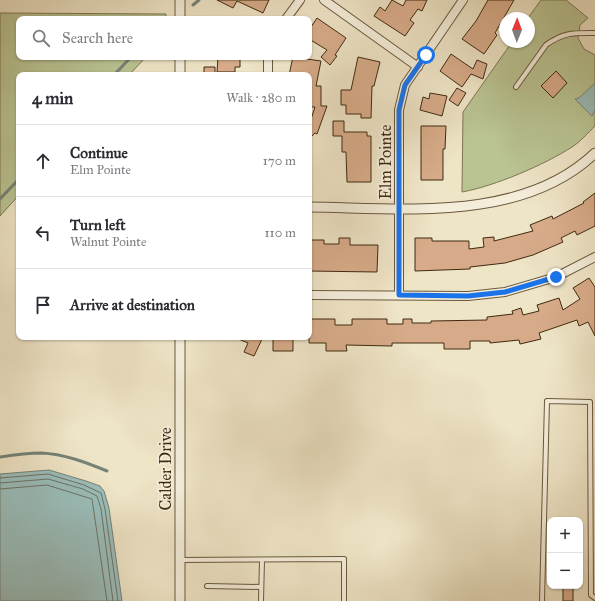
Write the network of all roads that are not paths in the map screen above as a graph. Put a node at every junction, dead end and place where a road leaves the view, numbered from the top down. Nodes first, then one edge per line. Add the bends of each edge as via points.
1 (180, 0) edge
2 (300, 0) edge
3 (324, 0) edge
4 (463, 0) edge
5 (180, 16) edge
6 (288, 16) edge
7 (595, 33) edge
8 (180, 60) edge
9 (268, 60) edge
10 (418, 67) junction
11 (180, 72) edge
12 (268, 72) edge
13 (516, 86) dead end
14 (595, 153) edge
15 (312, 207) edge
16 (399, 208) junction
17 (595, 257) edge
18 (312, 295) edge
19 (399, 295) junction
20 (180, 340) edge
21 (180, 560) junction
22 (262, 560) junction
23 (207, 586) dead end
24 (261, 587) junction
25 (595, 598) edge
26 (180, 601) edge
27 (261, 601) edge
28 (344, 601) edge
29 (542, 601) edge

1 - 5 street
2 - 6 street
3 - 10 street
4 - 10 street, Elm Pointe
7 - 13 lane via 560,35 546,44
8 - 11 street
9 - 12 street
10 - 16 street, Elm Pointe via 405,85 399,110
14 - 16 street via 561,178 539,189 511,198 476,206
15 - 16 street
16 - 19 street, Elm Pointe
17 - 19 street via 556,277 505,292 468,296
18 - 19 street
20 - 21 street, Calder Drive
21 - 22 lane
21 - 26 street, Calder Drive
22 - 24 lane
22 - 28 lane via 344,559
23 - 24 lane
24 - 27 lane
25 - 29 lane via 591,595 590,402 547,401

